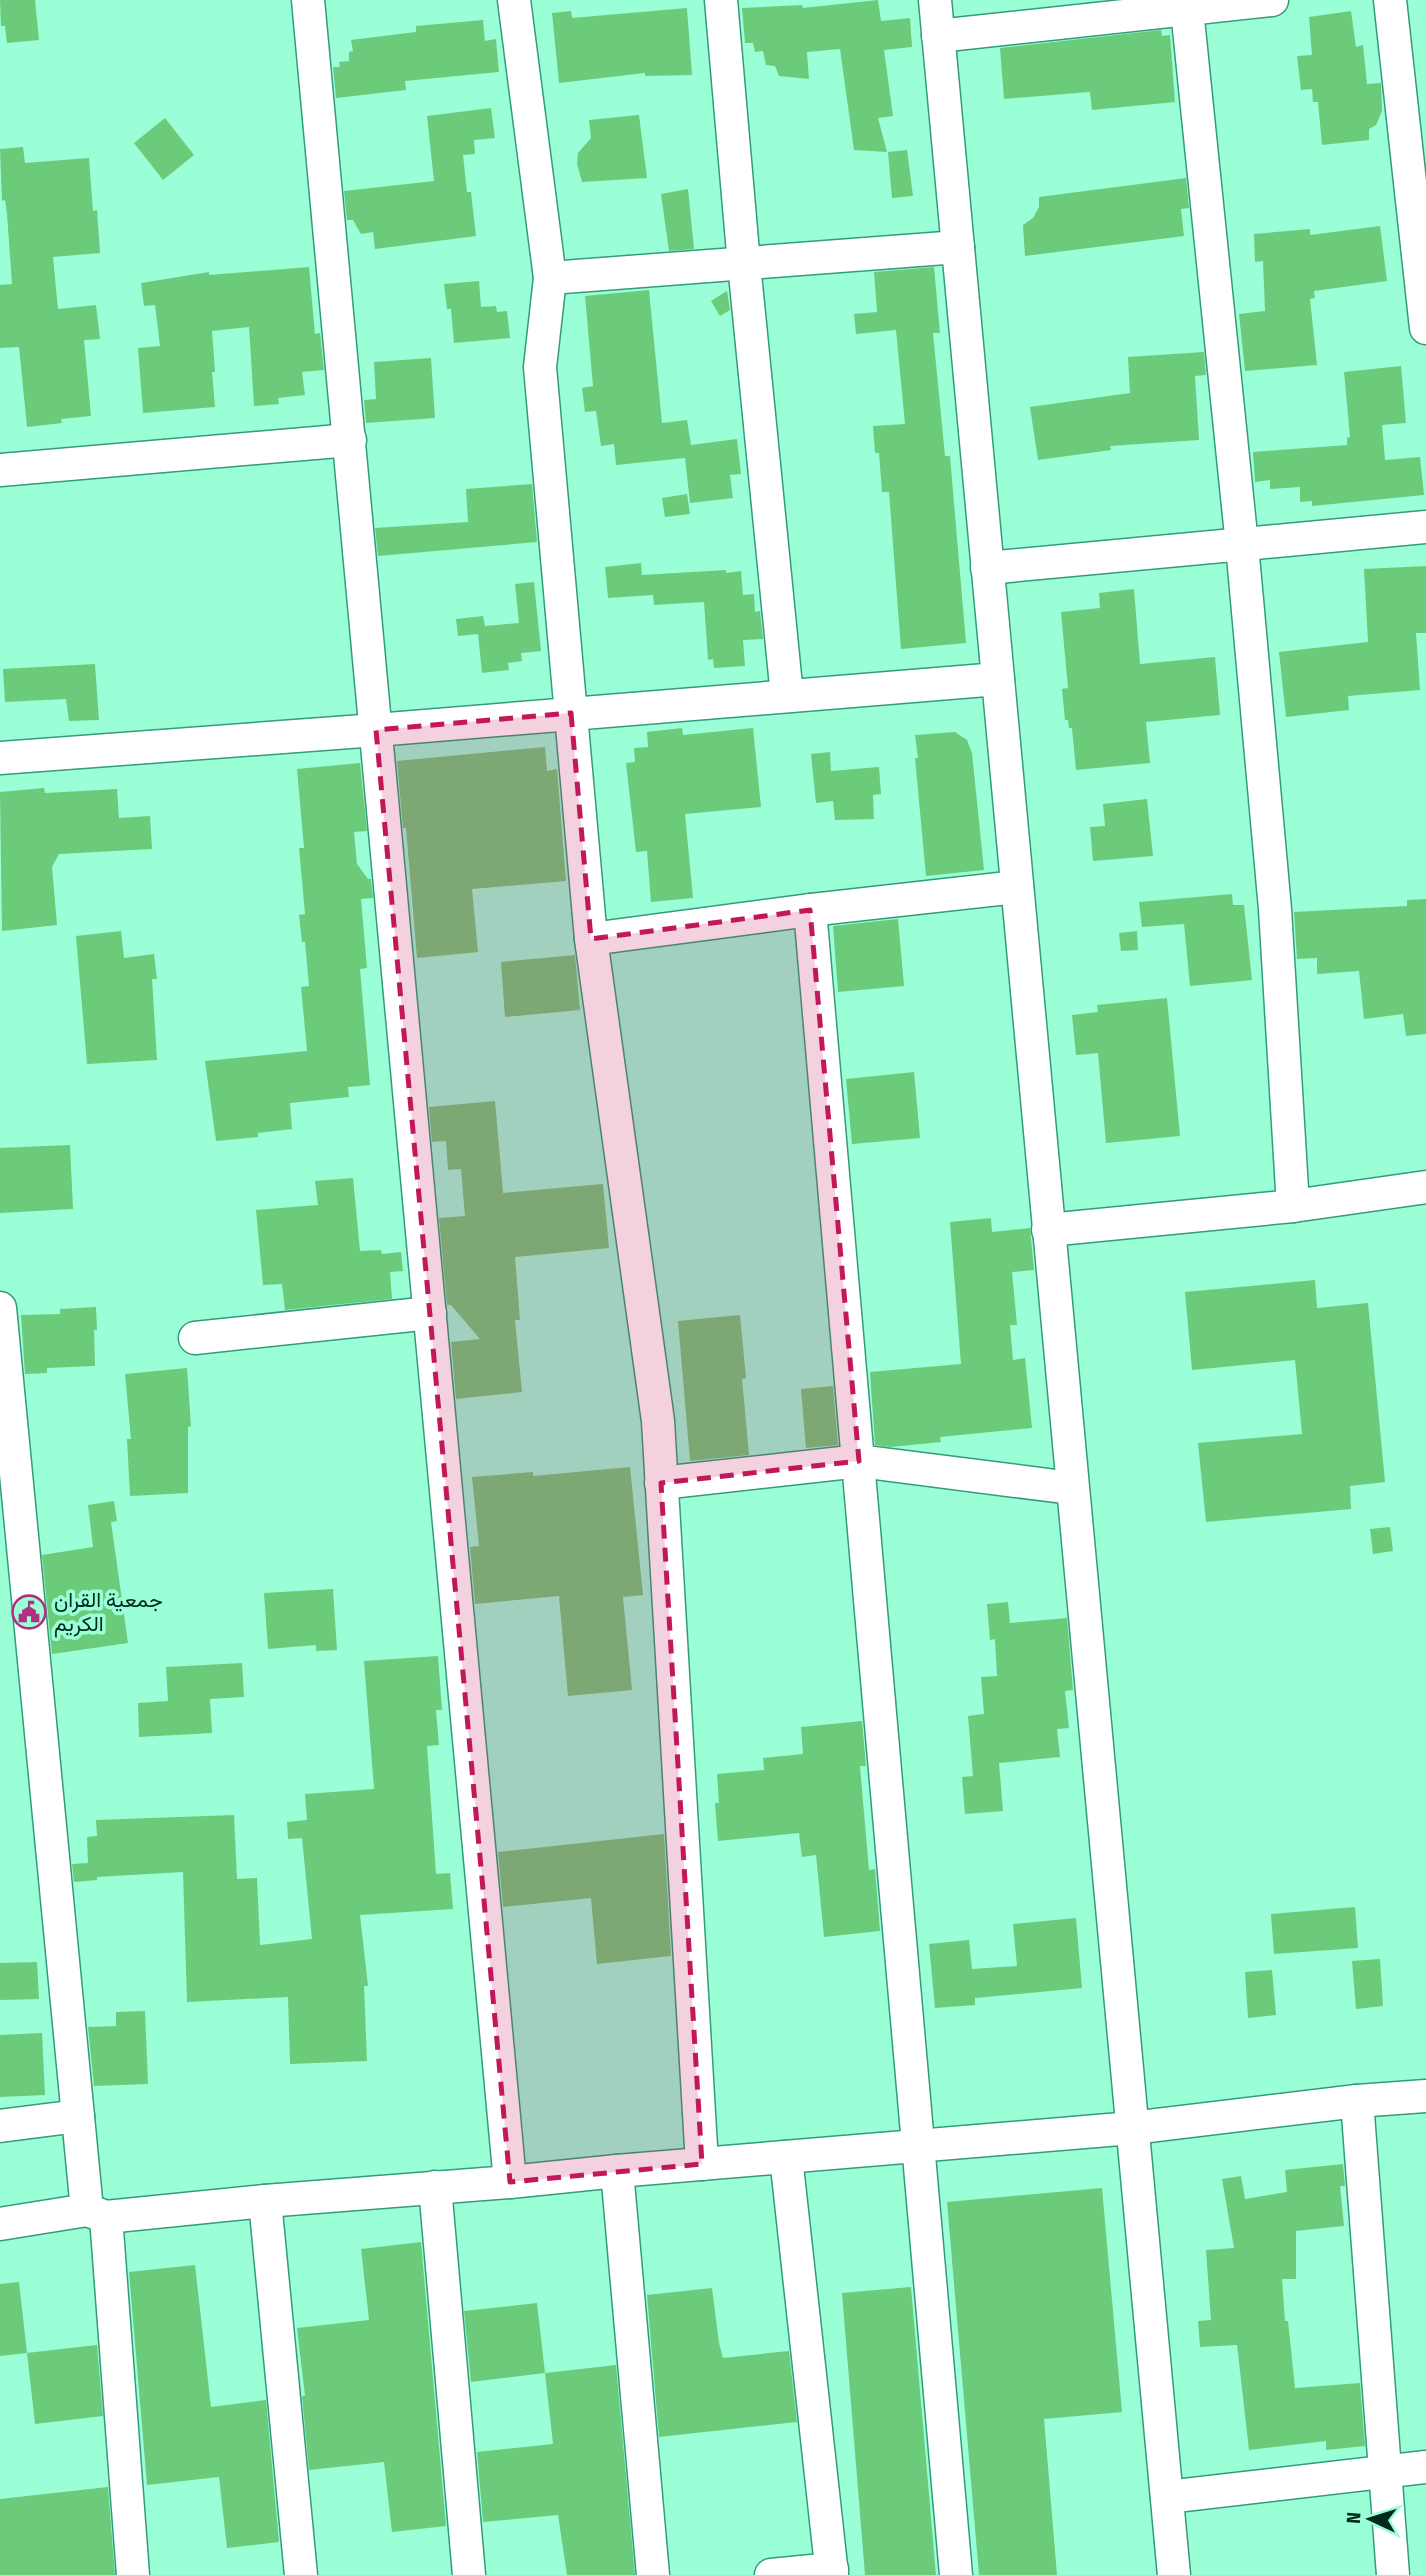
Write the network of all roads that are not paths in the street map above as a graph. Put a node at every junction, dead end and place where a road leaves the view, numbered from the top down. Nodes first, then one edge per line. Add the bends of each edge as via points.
1 (308, 0) edge
2 (514, 0) edge
3 (721, 0) edge
4 (935, 0) edge
5 (1272, 0) edge
6 (1390, 0) edge
7 (1187, 4) edge
8 (938, 36) junction
9 (958, 247) junction
10 (744, 264) junction
11 (550, 278) junction
12 (1426, 328) edge
13 (350, 440) junction
14 (0, 470) edge
15 (1426, 527) edge
16 (1242, 545) junction
17 (987, 568) junction
18 (998, 679) junction
19 (786, 696) junction
20 (571, 713) junction
21 (376, 730) junction
22 (0, 758) edge
23 (1017, 887) junction
24 (810, 910) junction
25 (592, 939) junction
26 (1426, 1188) edge
27 (1293, 1206) junction
28 (1048, 1230) junction
29 (0, 1308) edge
30 (430, 1313) junction
31 (195, 1338) dead end
32 (859, 1461) junction
33 (661, 1483) junction
34 (1071, 1488) junction
35 (1426, 2096) edge
36 (1357, 2101) junction
37 (78, 2116) junction
38 (0, 2126) edge
39 (1132, 2128) junction
40 (916, 2146) junction
41 (786, 2157) junction
42 (702, 2164) junction
43 (617, 2171) junction
44 (510, 2182) junction
45 (435, 2186) junction
46 (265, 2201) junction
47 (97, 2214) junction
48 (0, 2224) edge
49 (1426, 2467) edge
50 (1384, 2472) junction
51 (1167, 2497) junction
52 (832, 2572) edge
53 (133, 2575) edge
54 (301, 2575) edge
55 (469, 2575) edge
56 (653, 2575) edge
57 (771, 2575) edge
58 (957, 2575) edge
59 (1174, 2575) edge
60 (1393, 2575) edge

1 - 13 street
2 - 11 street
3 - 10 street
4 - 8 street
5 - 7 street
6 - 12 street
7 - 8 street
7 - 16 street
8 - 9 street
9 - 10 street
9 - 17 street
10 - 11 street
10 - 19 street
11 - 20 street via 540,367
13 - 14 street
13 - 21 street
15 - 16 street
16 - 17 street
16 - 27 street via 1275,909
17 - 18 street
18 - 19 street
18 - 23 street
19 - 20 street
20 - 21 street
20 - 25 street
21 - 22 street
21 - 30 street
23 - 24 street
23 - 28 street
24 - 25 street
24 - 32 street
25 - 33 street via 657,1421
26 - 27 street
27 - 28 street
28 - 34 street
29 - 37 street
30 - 31 street
30 - 44 street
32 - 33 street
32 - 34 street
32 - 40 street
33 - 42 street
34 - 39 street
35 - 36 street
36 - 39 street
36 - 50 street
37 - 38 street
37 - 47 street
39 - 40 street
39 - 51 street
40 - 41 street
40 - 58 street
41 - 42 street
41 - 52 street
42 - 43 street
43 - 44 street
43 - 56 street
44 - 45 street
45 - 46 street
45 - 55 street
46 - 47 street
46 - 54 street
47 - 48 street
47 - 53 street
49 - 50 street
50 - 51 street
50 - 60 street
51 - 59 street
52 - 57 street

